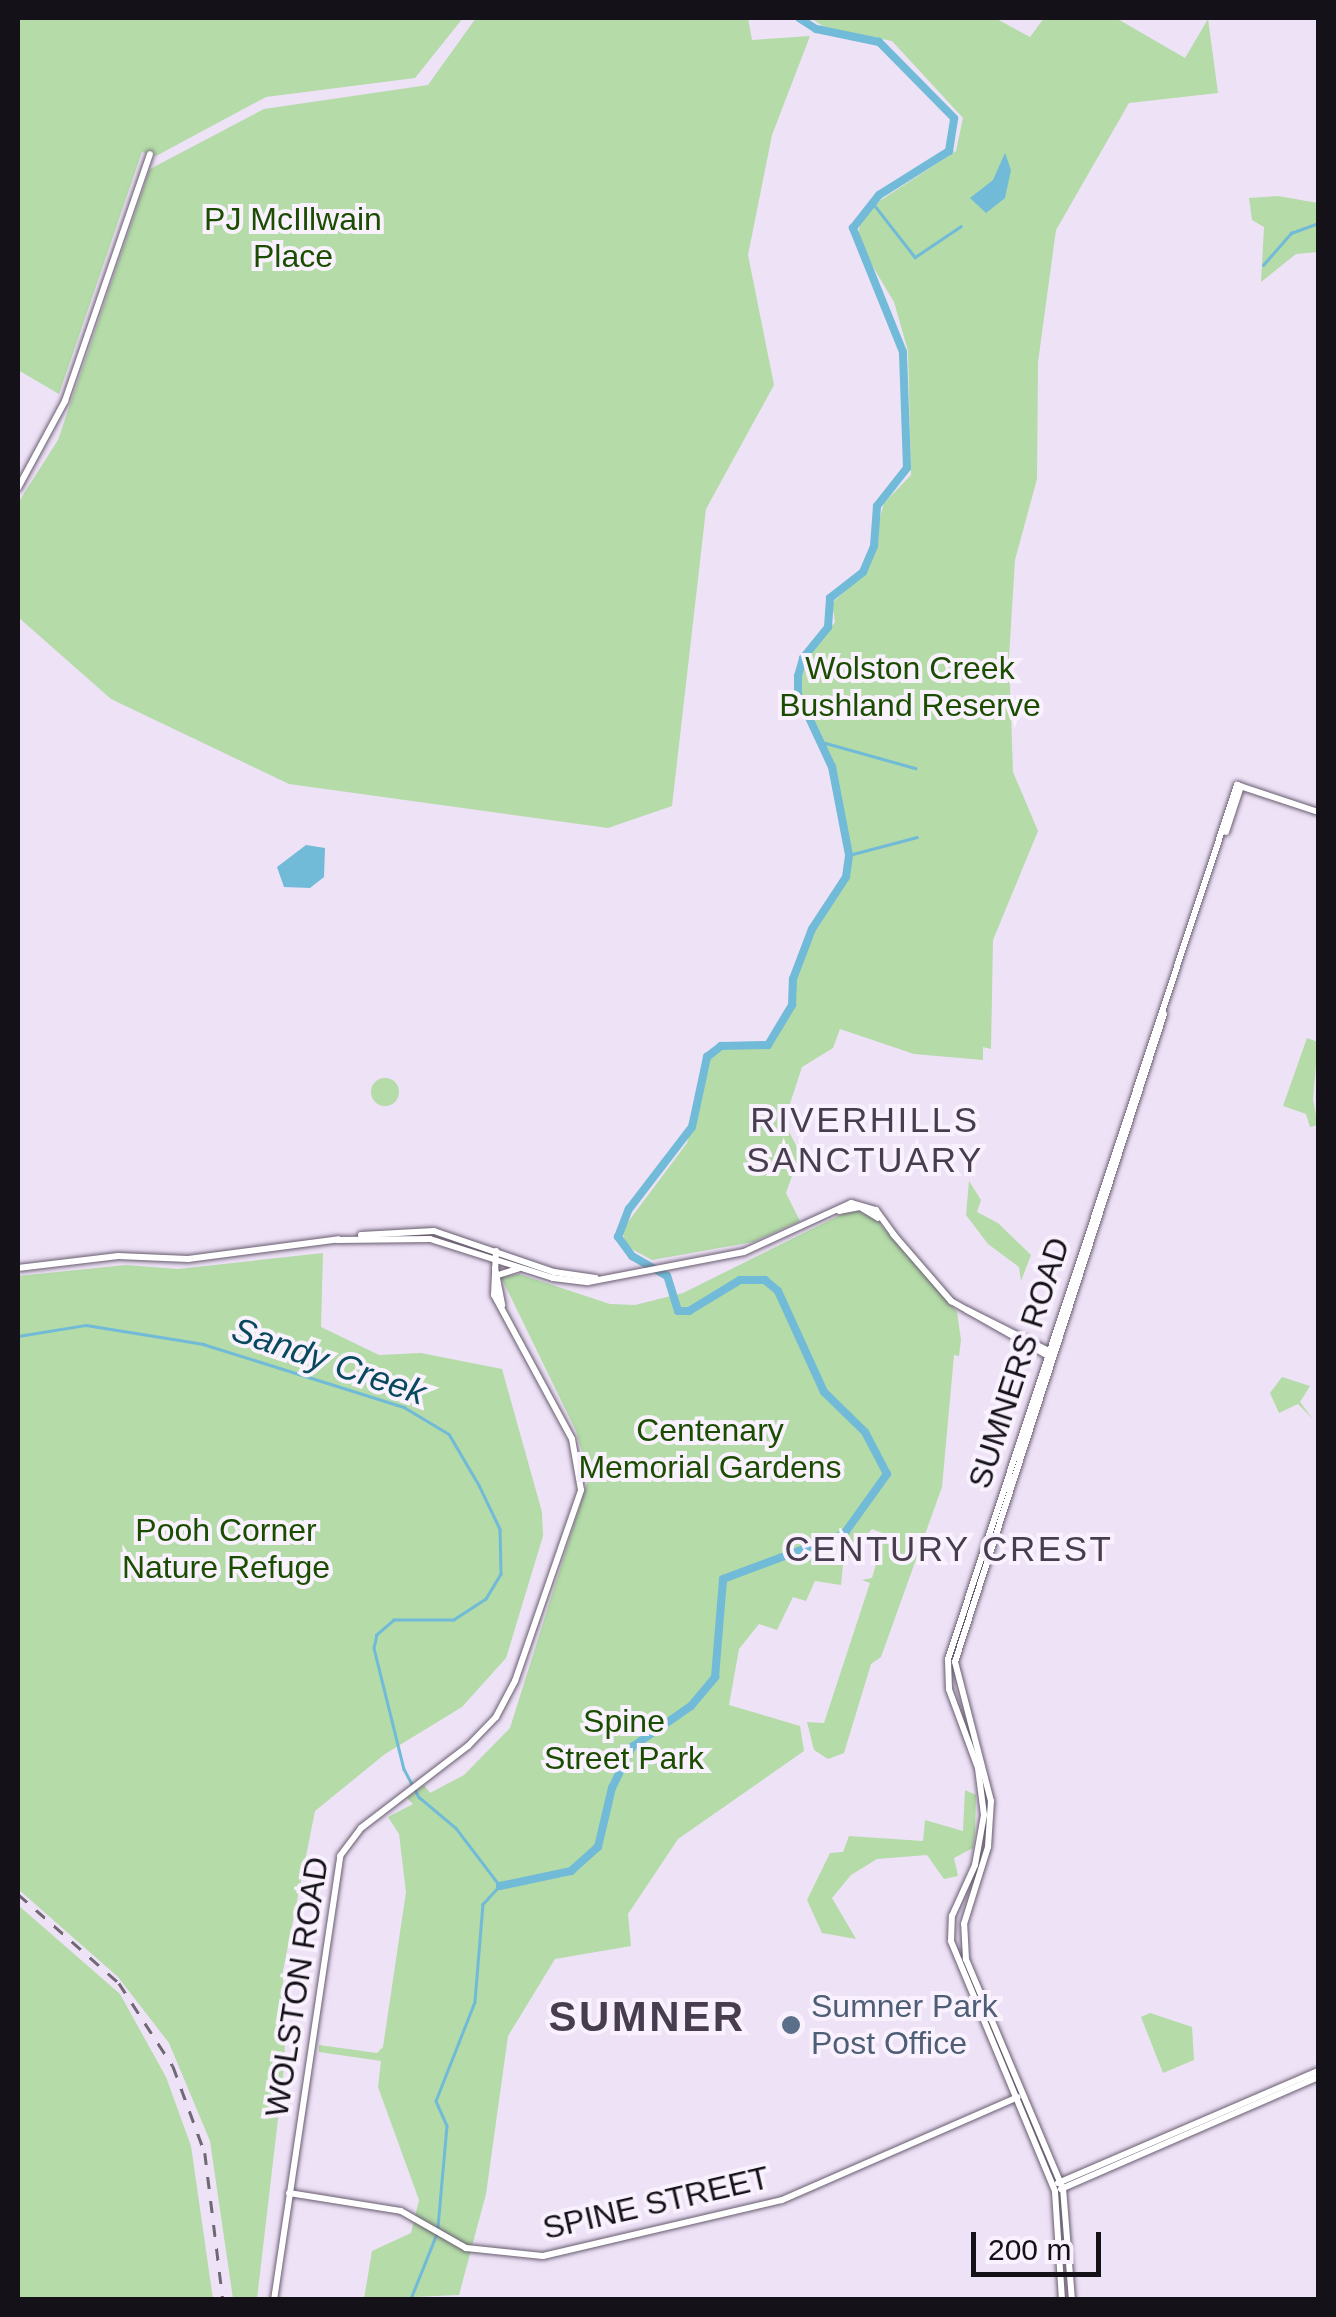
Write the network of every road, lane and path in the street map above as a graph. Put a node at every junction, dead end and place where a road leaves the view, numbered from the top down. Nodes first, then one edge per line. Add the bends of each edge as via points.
1 (150, 154) dead end
2 (18, 488) edge
3 (1318, 812) edge
4 (1157, 1029) junction
5 (336, 1240) junction
6 (482, 1255) junction
7 (497, 1256) junction
8 (18, 1268) edge
9 (520, 1268) junction
10 (596, 1278) junction
11 (493, 1279) junction
12 (966, 1310) junction
13 (1054, 1337) junction
14 (1026, 1338) junction
15 (1034, 1348) junction
16 (1052, 1355) junction
17 (1032, 1406) junction
18 (976, 1995) junction
19 (1318, 2073) edge
20 (1020, 2096) junction
21 (1058, 2187) junction
22 (289, 2193) junction
23 (274, 2300) edge
24 (1062, 2300) edge
25 (1072, 2300) edge

1 - 2 main road via 65,401
3 - 4 main road, SUMNERS ROAD via 1239,786
4 - 13 main road, SUMNERS ROAD
4 - 16 main road, SUMNERS ROAD
5 - 6 main road via 420,1237
5 - 7 main road via 416,1229
5 - 8 main road via 188,1259 118,1256
6 - 7 main road
6 - 11 main road, WOLSTON ROAD
7 - 9 main road
7 - 10 main road
7 - 11 main road
9 - 10 main road via 570,1281
9 - 11 main road
10 - 12 main road via 744,1252 851,1202 867,1204 939,1289
11 - 22 main road, WOLSTON ROAD via 577,1450 582,1490 510,1693 478,1738 355,1834 336,1866
12 - 14 main road
12 - 15 main road
13 - 14 main road
13 - 16 main road, SUMNERS ROAD
14 - 16 main road
15 - 16 main road
15 - 17 main road via 1040,1368
16 - 17 main road, SUMNERS ROAD
16 - 18 main road, SUMNERS ROAD via 955,1662 956,1688 990,1801 988,1848 964,1930
17 - 18 main road, SUMNERS ROAD via 946,1668 984,1802 982,1840 950,1924 954,1952
18 - 20 main road, SUMNERS ROAD
19 - 21 main road
20 - 21 main road, SUMNERS ROAD
20 - 22 main road, SPINE STREET via 773,2203 543,2256 454,2242 392,2208
21 - 24 main road, SUMNERS ROAD
21 - 25 main road, SUMNERS ROAD
22 - 23 main road, WOLSTON ROAD

